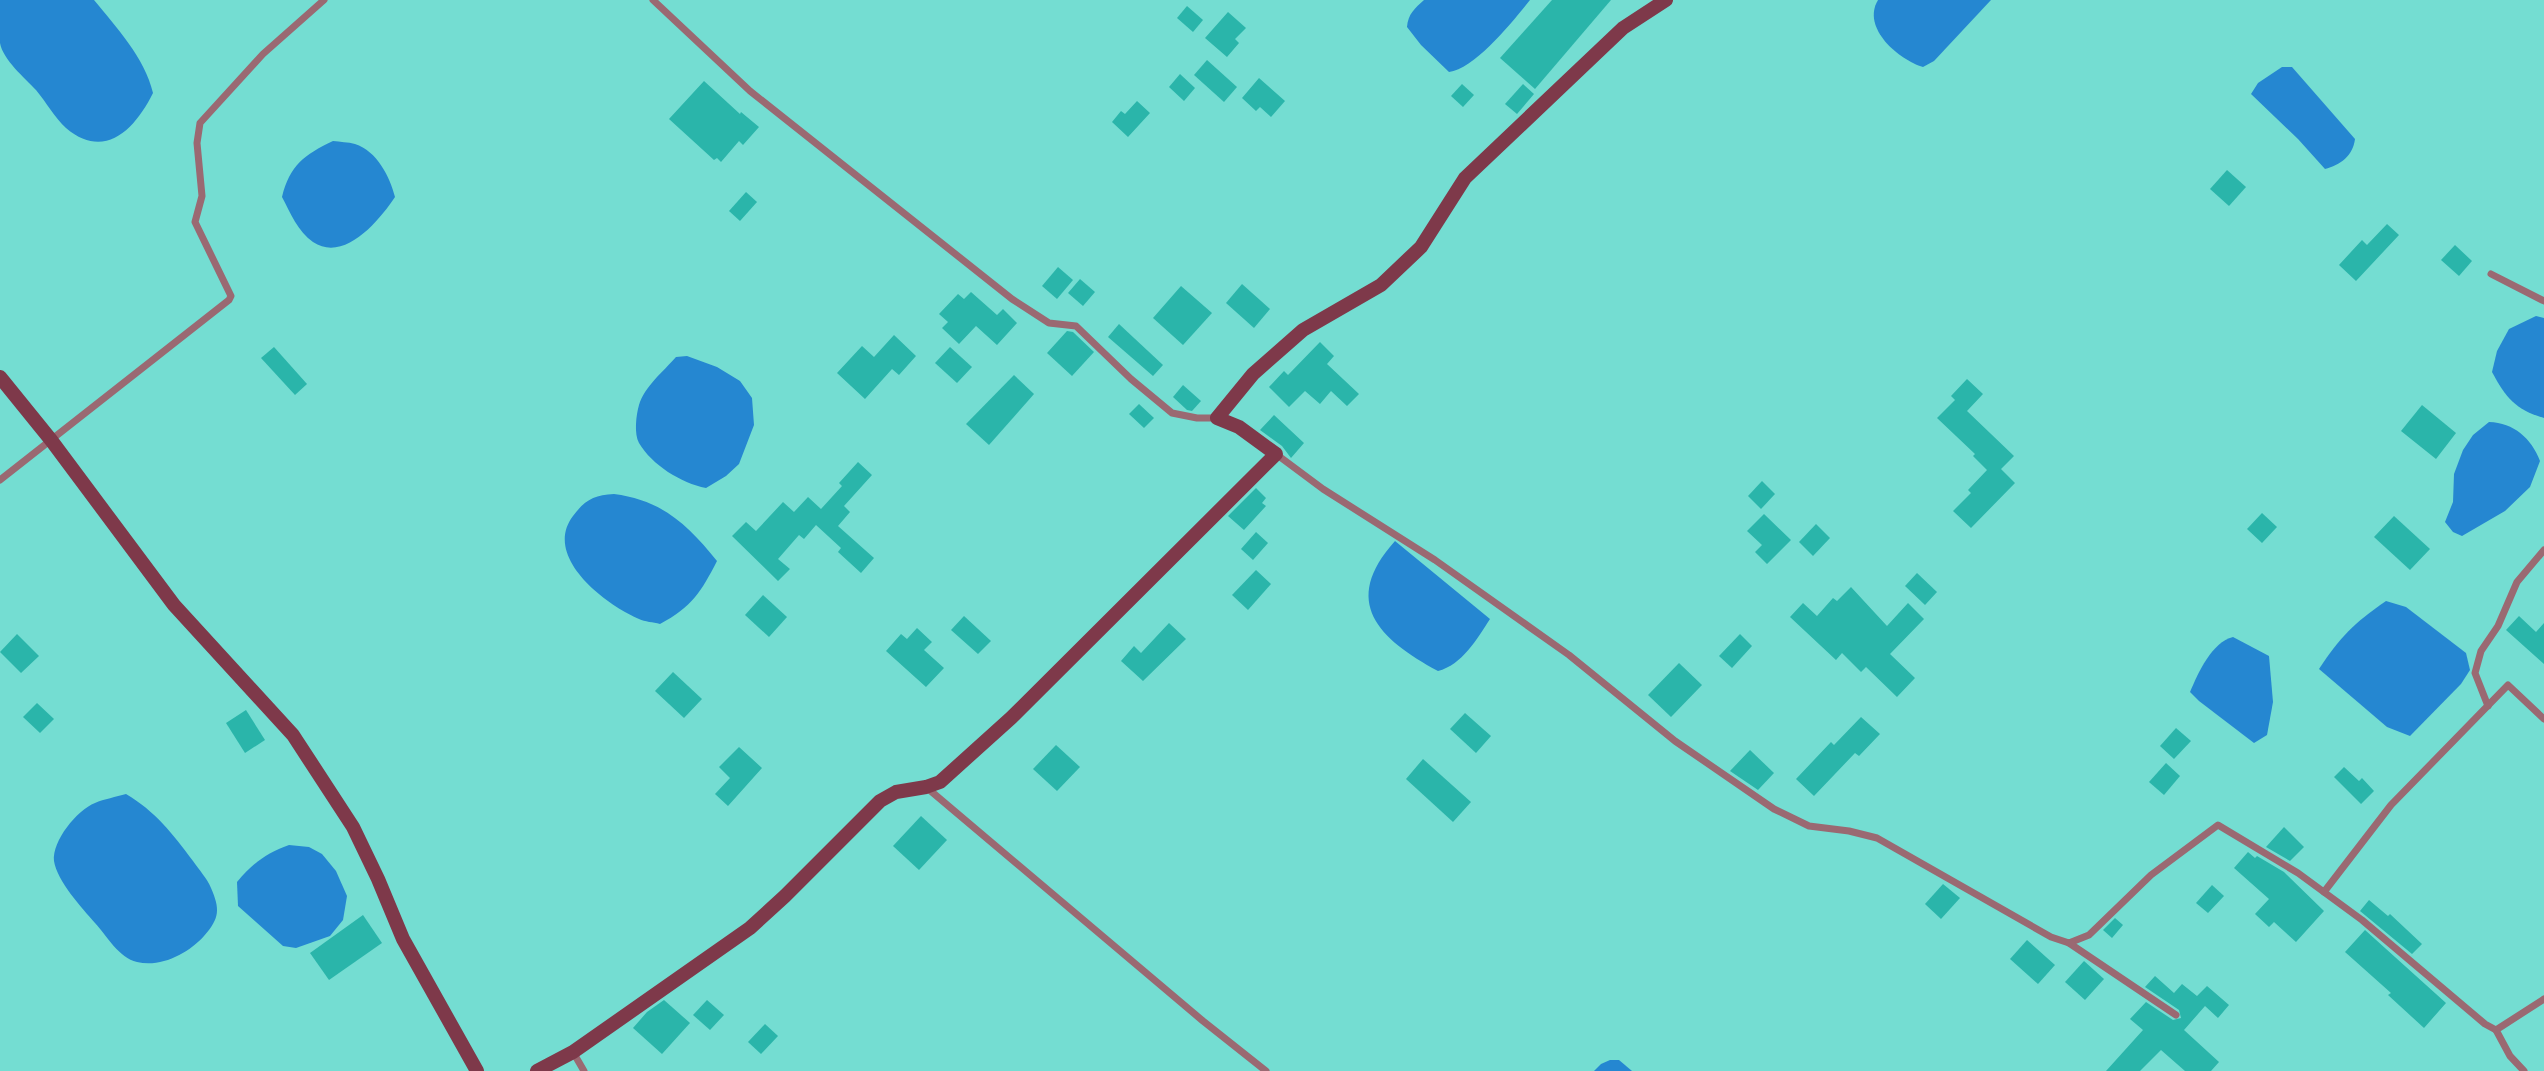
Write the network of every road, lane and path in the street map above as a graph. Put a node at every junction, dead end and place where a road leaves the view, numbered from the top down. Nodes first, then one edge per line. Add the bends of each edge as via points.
1 (324, 0) edge
2 (653, 0) edge
3 (1666, 0) edge
4 (2491, 274) dead end
5 (2544, 301) edge
6 (0, 377) edge
7 (1217, 418) junction
8 (51, 440) junction
9 (1276, 454) junction
10 (0, 480) edge
11 (2544, 550) edge
12 (2488, 706) junction
13 (2544, 719) edge
14 (926, 787) junction
15 (2324, 892) junction
16 (2069, 943) junction
17 (2544, 999) edge
18 (2176, 1015) dead end
19 (2496, 1030) junction
20 (573, 1052) junction
21 (477, 1071) edge
22 (537, 1071) edge
23 (584, 1071) edge
24 (1266, 1071) edge
25 (2524, 1071) edge

1 - 8 street via 263,54 200,124 197,144 202,196 195,222 229,300
2 - 7 street via 750,91 1012,299 1049,323 1076,326 1172,413
3 - 7 street via 1623,28 1465,178 1421,247 1381,285 1303,330 1253,374
4 - 5 street
6 - 8 street
7 - 9 street via 1239,426
8 - 10 street
8 - 21 street via 174,605 293,735 353,827 403,939
9 - 14 street via 1011,718 940,782
9 - 16 street via 1558,647 1675,741 1774,809 1809,826 1877,838
11 - 12 street via 2517,582 2498,626 2481,651 2475,673
12 - 13 street via 2508,685
12 - 15 street via 2391,805
14 - 20 street via 896,792 880,801 750,928
14 - 24 street
15 - 16 street via 2218,825 2151,875 2089,935
15 - 19 street
16 - 18 street
17 - 19 street
19 - 25 street
20 - 22 street
20 - 23 street

